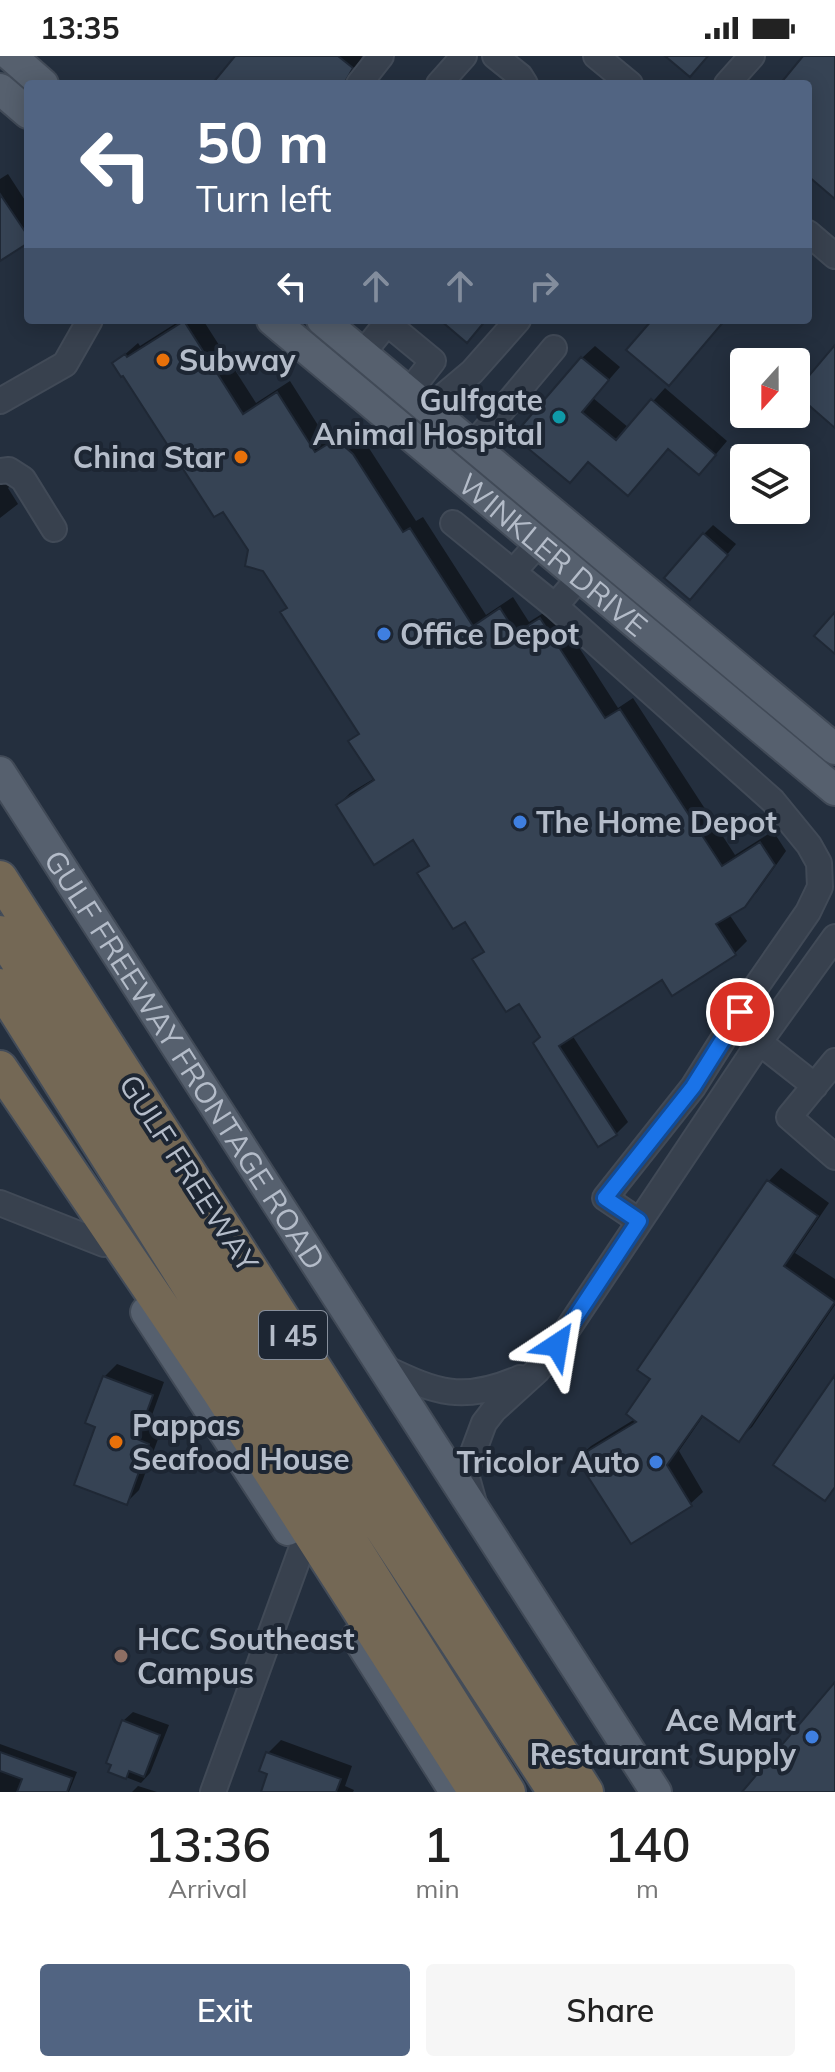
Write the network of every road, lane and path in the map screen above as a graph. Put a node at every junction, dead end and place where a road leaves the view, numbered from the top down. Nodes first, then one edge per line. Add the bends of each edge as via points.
1 (11, 56) edge
2 (381, 56) edge
3 (464, 56) edge
4 (495, 56) edge
5 (596, 56) edge
6 (752, 56) edge
7 (38, 80) edge
8 (362, 80) edge
9 (443, 80) edge
10 (522, 80) edge
11 (625, 80) edge
12 (731, 80) edge
13 (0, 89) edge
14 (24, 110) edge
15 (812, 236) edge
16 (835, 256) edge
17 (88, 324) edge
18 (277, 324) edge
19 (304, 324) edge
20 (334, 324) edge
21 (386, 324) edge
22 (388, 324) edge
23 (514, 324) edge
24 (554, 348) dead end
25 (362, 354) junction
26 (4, 390) edge
27 (418, 401) junction
28 (461, 437) junction
29 (429, 452) junction
30 (0, 471) edge
31 (453, 523) dead end
32 (54, 529) dead end
33 (539, 543) junction
34 (513, 572) junction
35 (580, 577) junction
36 (645, 590) junction
37 (555, 606) junction
38 (624, 614) junction
39 (835, 749) edge
40 (0, 772) edge
41 (835, 790) edge
42 (0, 878) edge
43 (808, 912) junction
44 (0, 933) edge
45 (835, 934) edge
46 (0, 986) edge
47 (0, 1014) edge
48 (35, 1039) junction
49 (759, 1042) junction
50 (835, 1061) edge
51 (0, 1068) edge
52 (0, 1085) edge
53 (815, 1086) junction
54 (835, 1157) edge
55 (0, 1203) edge
56 (639, 1221) junction
57 (104, 1244) junction
58 (383, 1367) junction
59 (537, 1371) junction
60 (477, 1512) junction
61 (301, 1550) junction
62 (213, 1792) edge
63 (455, 1792) edge
64 (476, 1792) edge
65 (508, 1792) edge
66 (555, 1792) edge
67 (586, 1792) edge
68 (656, 1792) edge

1 - 7 main road
2 - 8 street
3 - 9 street
4 - 10 street
5 - 11 street
6 - 12 street
13 - 14 main road
15 - 16 street
17 - 26 street via 65,364
18 - 29 main road, WINKLER DRIVE
19 - 20 main road via 324,336
20 - 25 main road, WINKLER DRIVE
21 - 25 street
22 - 27 street via 433,361
23 - 27 street via 472,372
24 - 28 street
25 - 27 main road, WINKLER DRIVE
27 - 28 main road, WINKLER DRIVE
28 - 29 main road
28 - 36 main road, WINKLER DRIVE
29 - 33 main road, WINKLER DRIVE
30 - 32 street via 23,479
31 - 34 street
33 - 34 street
33 - 35 main road, WINKLER DRIVE
34 - 37 street
35 - 37 street
35 - 38 main road, WINKLER DRIVE
36 - 38 main road
36 - 39 main road, WINKLER DRIVE
37 - 43 street via 773,801 819,863 820,887
38 - 41 main road, WINKLER DRIVE
40 - 58 main road, GULF FREEWAY FRONTAGE ROAD
42 - 67 highway, GULF FREEWAY / I 45
43 - 45 street
43 - 56 street via 693,1087 605,1198
44 - 66 highway, GULF FREEWAY / I 45
45 - 49 street
46 - 48 highway, GULF FREEWAY / I 45
47 - 48 highway
48 - 65 highway, GULF FREEWAY / I 45
49 - 53 street
49 - 56 street
50 - 53 street
51 - 64 highway via 221,1394
52 - 57 main road
53 - 54 street via 789,1117
55 - 57 street
56 - 59 street
57 - 61 main road
58 - 59 street via 449,1393 489,1390
58 - 60 main road, GULF FREEWAY FRONTAGE ROAD
59 - 60 street via 494,1410 477,1438 467,1478
60 - 68 main road, GULF FREEWAY FRONTAGE ROAD
61 - 62 street
61 - 63 main road

